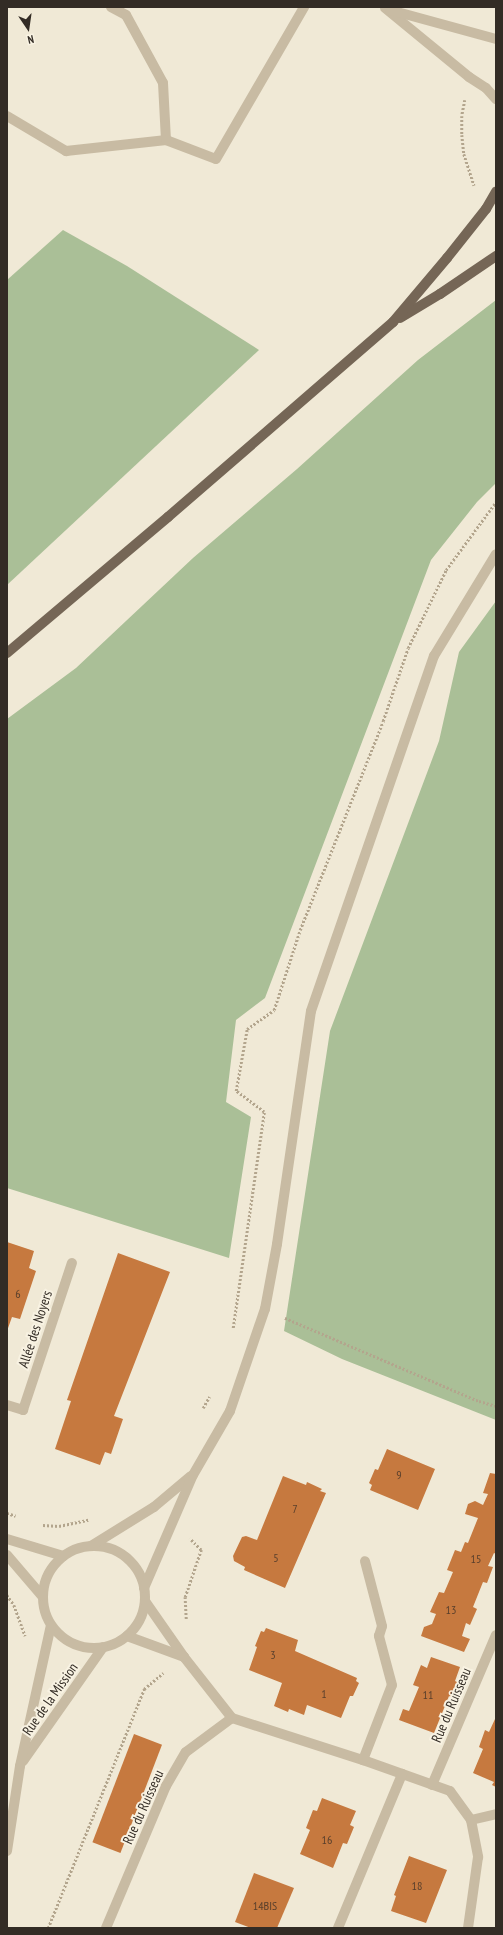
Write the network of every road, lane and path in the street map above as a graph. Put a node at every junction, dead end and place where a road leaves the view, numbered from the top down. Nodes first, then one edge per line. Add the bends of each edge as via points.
1 (111, 7) edge
2 (304, 7) edge
3 (384, 8) edge
4 (496, 39) edge
5 (466, 94) dead end
6 (496, 99) edge
7 (7, 116) edge
8 (166, 140) junction
9 (476, 191) dead end
10 (496, 192) edge
11 (496, 256) edge
12 (393, 322) junction
13 (496, 554) edge
14 (7, 653) edge
15 (72, 1263) dead end
16 (265, 1309) junction
17 (7, 1405) edge
18 (496, 1406) edge
19 (193, 1475) junction
20 (7, 1513) edge
21 (19, 1517) dead end
22 (95, 1518) dead end
23 (174, 1520) junction
24 (38, 1524) dead end
25 (7, 1539) edge
26 (91, 1546) junction
27 (7, 1555) edge
28 (63, 1556) junction
29 (365, 1561) dead end
30 (144, 1588) junction
31 (42, 1596) junction
32 (145, 1601) junction
33 (186, 1621) dead end
34 (51, 1625) junction
35 (496, 1635) edge
36 (127, 1636) junction
37 (103, 1648) junction
38 (184, 1657) junction
39 (232, 1718) junction
40 (363, 1760) junction
41 (20, 1766) junction
42 (402, 1774) junction
43 (432, 1785) junction
44 (496, 1814) edge
45 (471, 1820) junction
46 (7, 1851) edge
47 (48, 1928) edge
48 (106, 1928) edge
49 (338, 1928) edge
50 (468, 1928) edge

1 - 8 street via 126,14 163,83
2 - 8 street via 216,158
3 - 4 street
3 - 6 street via 486,88
5 - 9 path via 462,135 469,173
7 - 8 street via 66,151
10 - 12 main road via 486,209
11 - 12 main road
12 - 14 main road
13 - 16 street via 434,656 311,1011
15 - 17 street, Allée des Noyers via 23,1410
16 - 18 path
16 - 19 street via 230,1411
19 - 23 street
19 - 26 street via 154,1507
20 - 21 path
22 - 24 path via 59,1526
23 - 30 street
23 - 33 path via 201,1550 185,1597
25 - 28 street
26 - 28 street via 76,1549
26 - 30 street via 106,1547 120,1552 140,1574
27 - 31 street
28 - 31 street via 45,1581
29 - 40 street via 382,1626 379,1636 392,1685
30 - 32 street
31 - 34 street via 44,1611
32 - 36 street via 136,1626
32 - 38 street
34 - 37 street via 60,1636 73,1644
34 - 41 street, Rue de la Mission
35 - 43 street, Rue du Ruisseau
36 - 37 street
36 - 38 street
37 - 41 street, Rue de la Mission
38 - 39 street
38 - 47 path via 144,1689
39 - 40 street
39 - 48 street, Rue du Ruisseau via 186,1752 166,1786
40 - 42 street
41 - 46 street, Rue de la Mission
42 - 43 street
42 - 49 street
43 - 45 street via 450,1791
44 - 45 street
45 - 50 street via 478,1857

